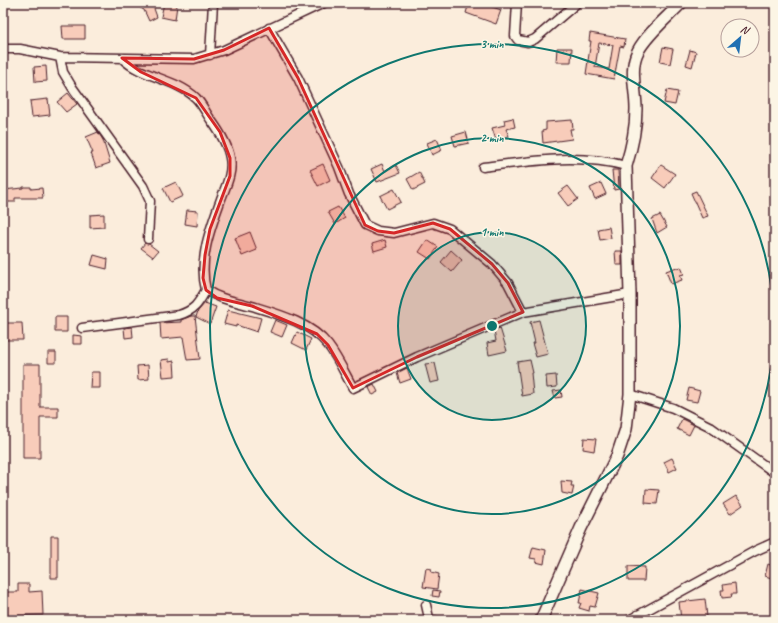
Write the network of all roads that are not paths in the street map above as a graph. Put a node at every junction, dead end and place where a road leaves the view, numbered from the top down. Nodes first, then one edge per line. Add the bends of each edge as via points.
1 (212, 3) edge
2 (324, 3) edge
3 (517, 3) edge
4 (577, 3) edge
5 (678, 3) edge
6 (681, 3) edge
7 (269, 28) junction
8 (3, 49) edge
9 (210, 55) junction
10 (60, 56) junction
11 (122, 58) junction
12 (626, 166) junction
13 (483, 167) dead end
14 (148, 239) dead end
15 (206, 290) junction
16 (630, 294) junction
17 (523, 312) junction
18 (82, 328) dead end
19 (630, 394) junction
20 (775, 473) edge
21 (775, 542) edge
22 (426, 605) dead end
23 (637, 615) junction
24 (434, 620) edge
25 (541, 620) edge
26 (629, 620) edge
27 (647, 620) edge

1 - 9 street
2 - 7 street
3 - 4 street via 515,36 518,40 528,42 535,39
5 - 6 street
6 - 12 street via 638,50 635,60 636,109 632,146
7 - 9 street
7 - 17 street via 298,78 365,225 378,231 394,233 432,223 450,229 492,264 508,283
8 - 10 street
9 - 11 street via 179,60 137,56
10 - 11 street
10 - 14 street via 63,72 72,87 143,186 150,201
11 - 15 street via 141,72 181,88 196,98 220,132 230,158 230,176 210,229 205,255 203,278
12 - 13 street via 588,158
12 - 16 street
15 - 17 street via 217,298 252,306 301,324 317,334 328,345 353,388 417,357
15 - 18 street via 191,311 179,315
16 - 17 street
16 - 19 street
19 - 20 street via 673,408 708,426
19 - 25 street via 626,429 617,456
21 - 23 street
22 - 24 street via 429,618
23 - 26 street
23 - 27 street

